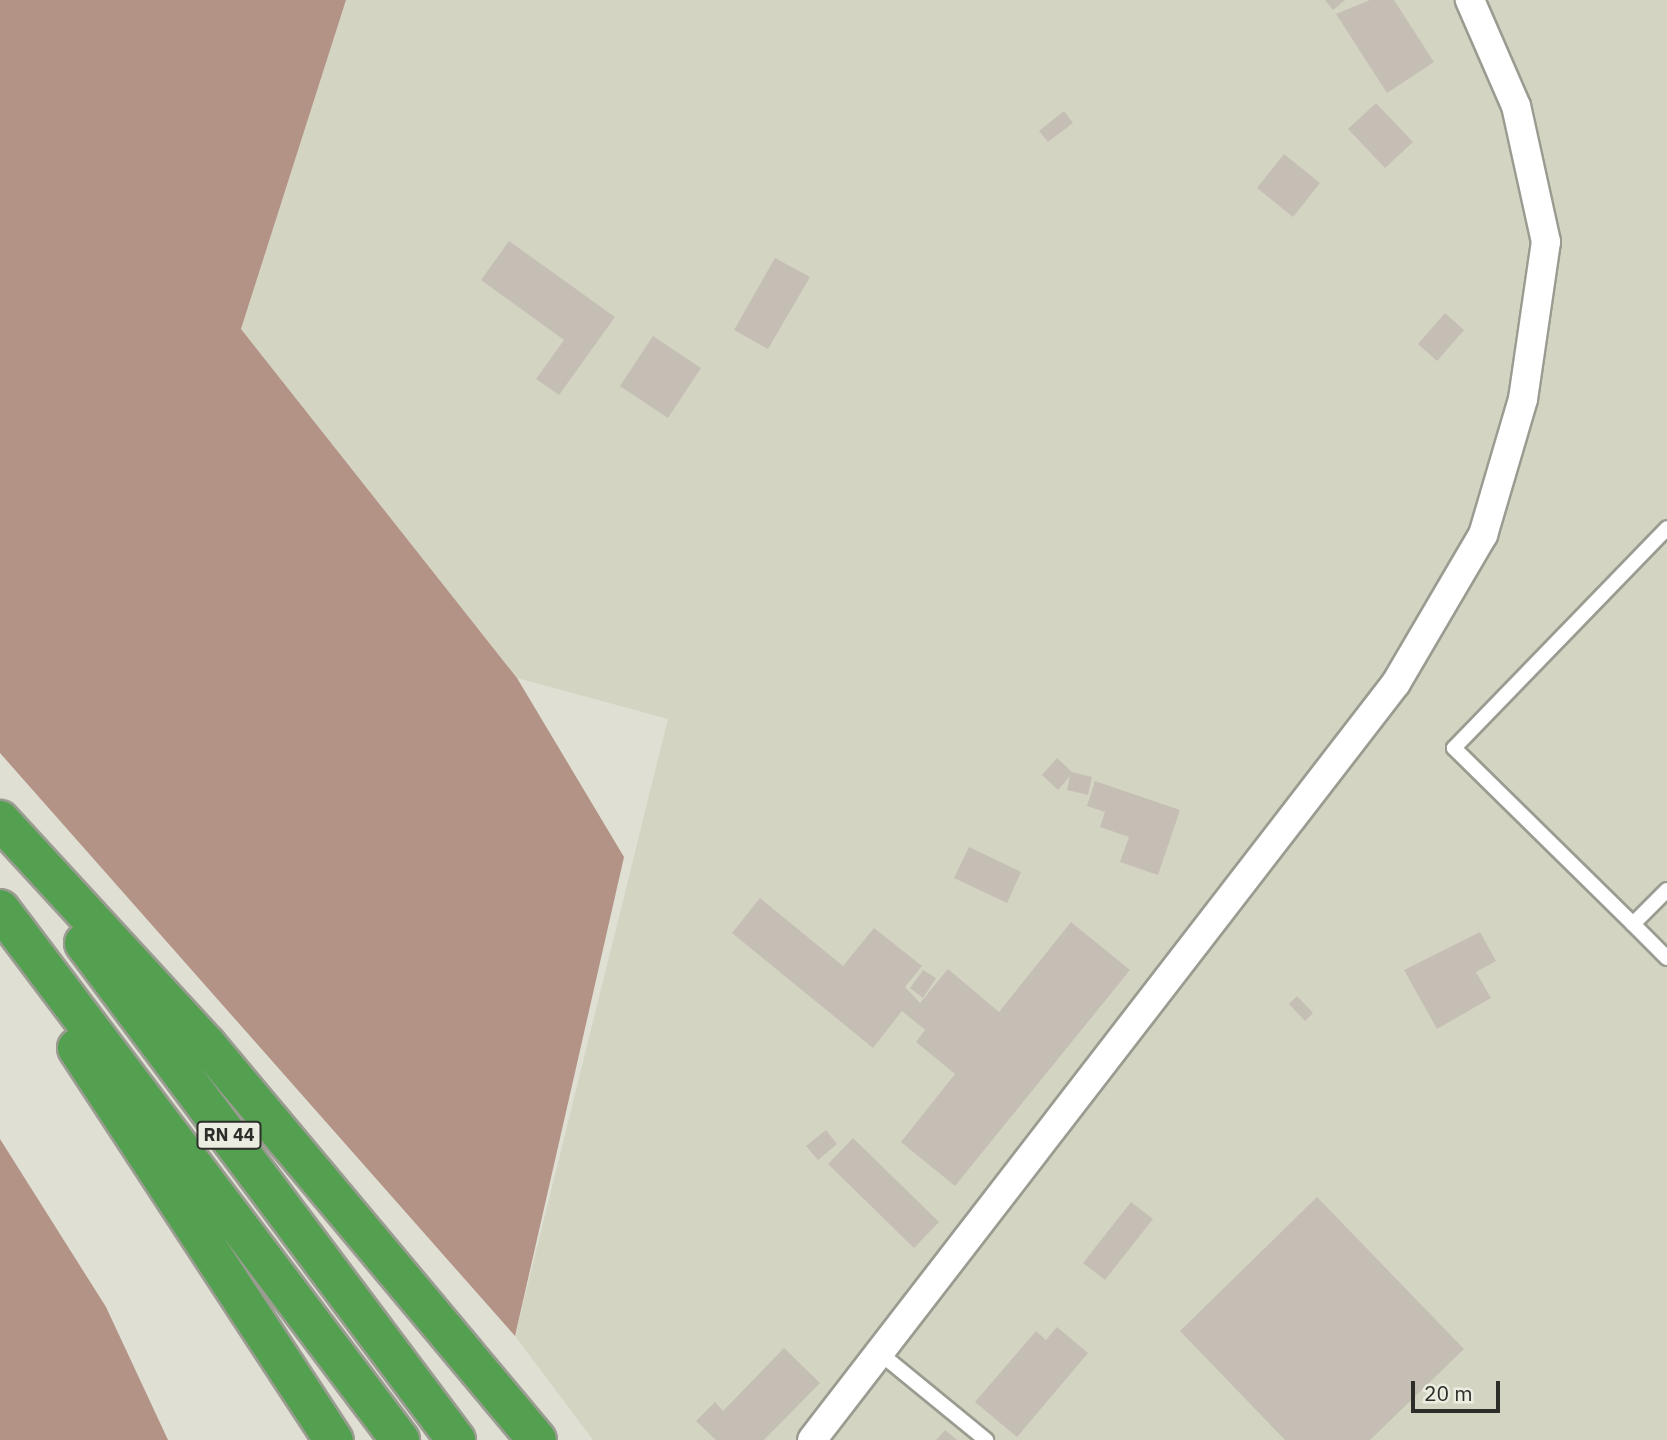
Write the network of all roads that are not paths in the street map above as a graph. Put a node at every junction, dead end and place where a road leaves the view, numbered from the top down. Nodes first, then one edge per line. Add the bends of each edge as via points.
1 (1470, 0) edge
2 (1667, 528) edge
3 (0, 820) edge
4 (0, 832) edge
5 (1667, 890) edge
6 (0, 909) edge
7 (1633, 924) junction
8 (0, 929) edge
9 (1667, 958) edge
10 (881, 1354) junction
11 (334, 1440) edge
12 (400, 1440) edge
13 (456, 1440) edge
14 (537, 1440) edge
15 (812, 1440) edge
16 (986, 1440) edge

1 - 10 street via 1516,106 1546,242 1523,399 1483,535 1396,683
2 - 7 lane via 1454,748
3 - 14 highway via 206,1044
4 - 13 highway, RN 44
5 - 7 lane
6 - 12 highway, RN 44
7 - 9 lane
8 - 11 highway
10 - 15 street
10 - 16 lane

